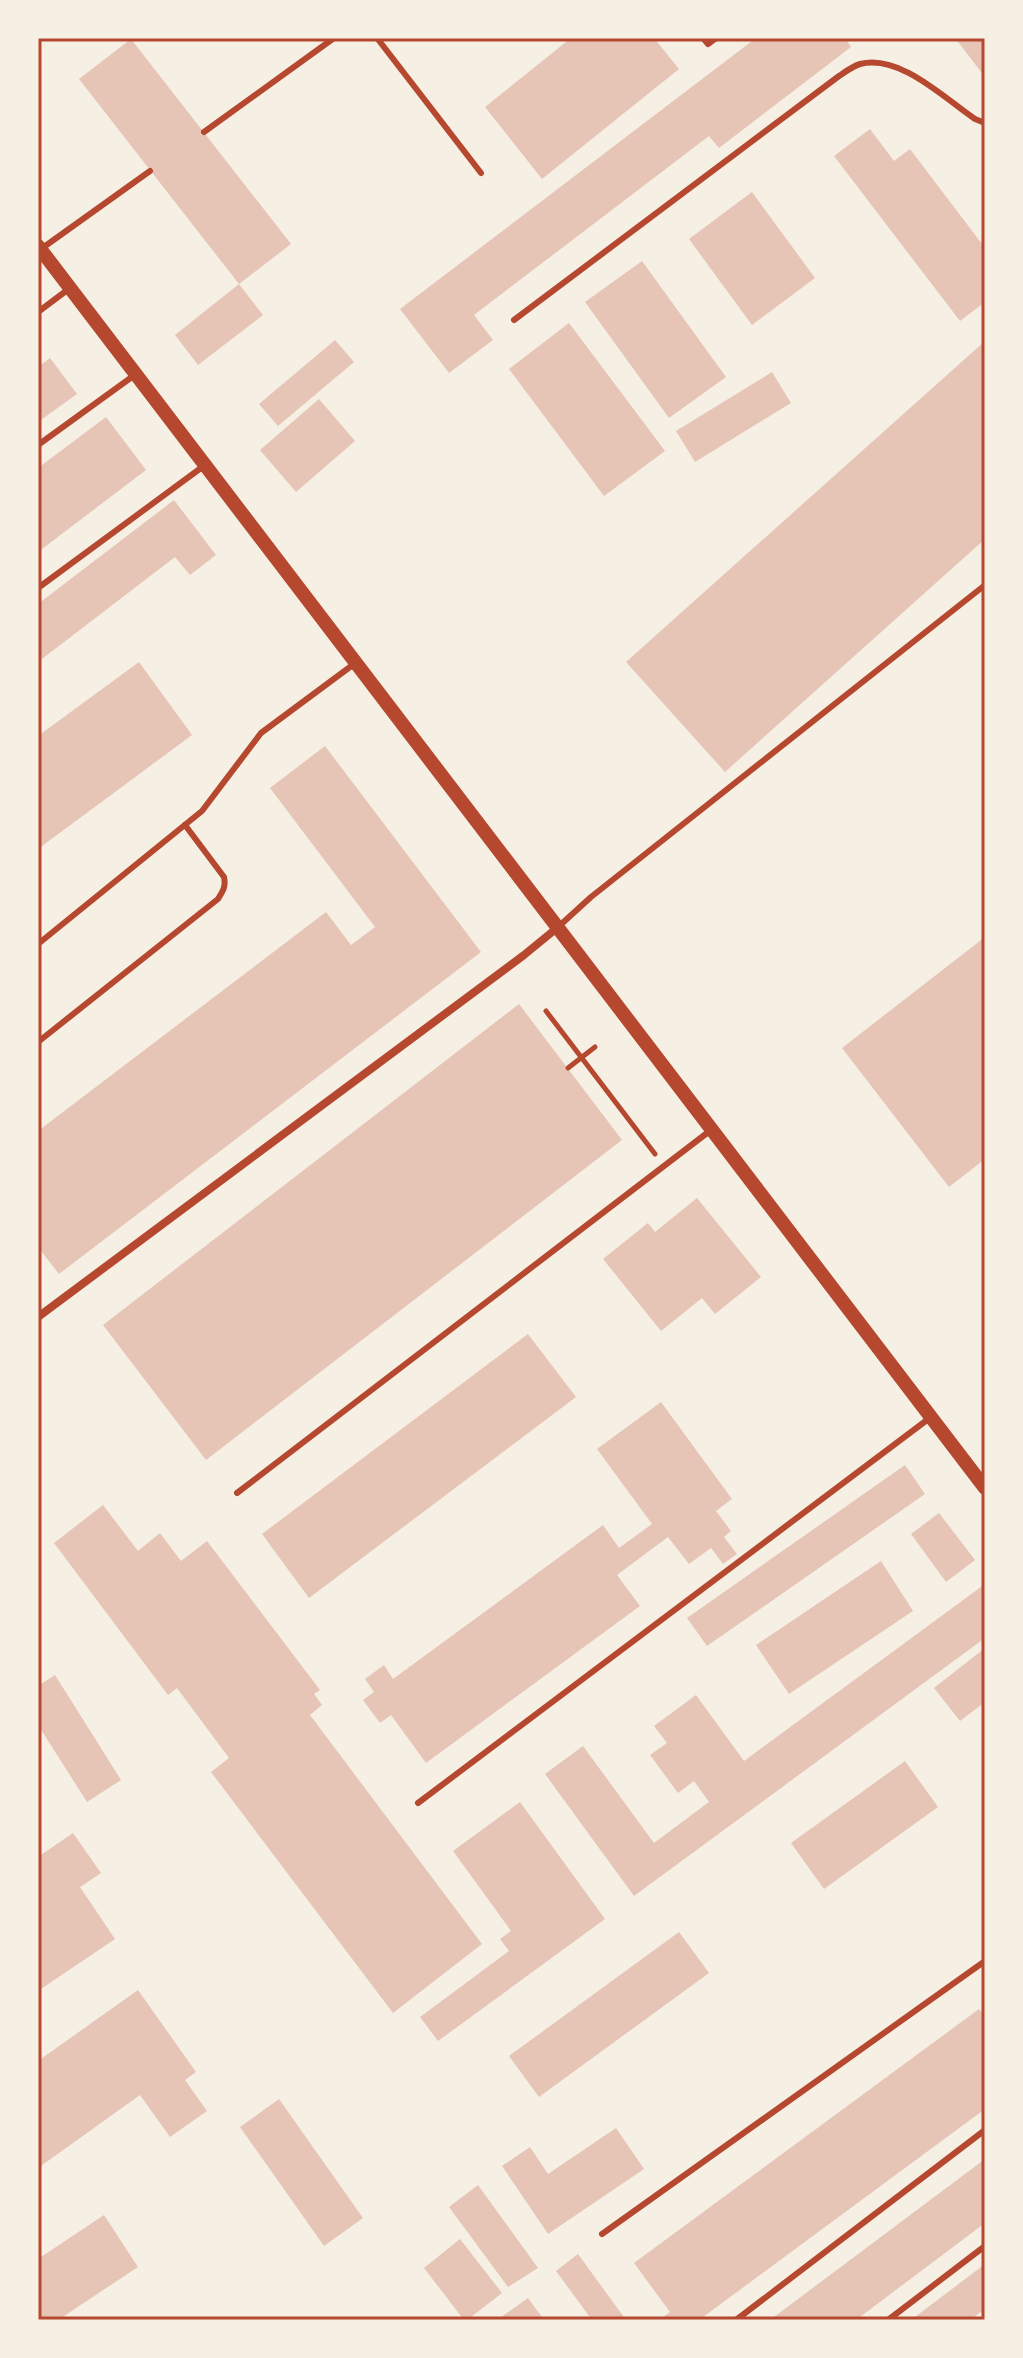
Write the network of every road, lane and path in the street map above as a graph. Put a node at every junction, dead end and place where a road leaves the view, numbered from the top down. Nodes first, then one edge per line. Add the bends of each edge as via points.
1 (334, 38) edge
2 (377, 38) edge
3 (703, 38) edge
4 (716, 38) edge
5 (985, 123) edge
6 (204, 132) dead end
7 (150, 171) dead end
8 (481, 173) dead end
9 (39, 247) edge
10 (70, 288) junction
11 (38, 312) edge
12 (514, 320) dead end
13 (136, 374) junction
14 (38, 445) edge
15 (205, 465) junction
16 (985, 585) edge
17 (38, 588) edge
18 (356, 663) junction
19 (185, 825) junction
20 (557, 928) junction
21 (38, 944) edge
22 (546, 1011) dead end
23 (38, 1042) edge
24 (595, 1047) dead end
25 (581, 1057) junction
26 (568, 1068) dead end
27 (711, 1130) junction
28 (664, 1166) junction
29 (38, 1317) edge
30 (931, 1417) junction
31 (985, 1488) edge
32 (237, 1493) dead end
33 (418, 1803) dead end
34 (985, 1961) edge
35 (985, 2130) edge
36 (602, 2234) dead end
37 (985, 2246) edge
38 (736, 2320) edge
39 (888, 2320) edge

1 - 6 lane
2 - 8 lane
3 - 4 lane via 708,44
5 - 12 lane via 906,70 884,62 859,64
7 - 9 lane
9 - 10 street
10 - 11 lane
10 - 13 street
13 - 14 lane
13 - 15 street
15 - 17 lane
15 - 18 street
16 - 20 lane
18 - 19 lane via 261,733 202,811
18 - 20 street
19 - 21 lane
19 - 23 lane via 224,877 218,899
20 - 27 street
20 - 29 street
22 - 25 path
24 - 25 path
25 - 26 path
25 - 28 path
27 - 28 lane
27 - 30 street
28 - 32 lane
30 - 31 street
30 - 33 lane
34 - 36 lane
35 - 38 lane
37 - 39 lane

